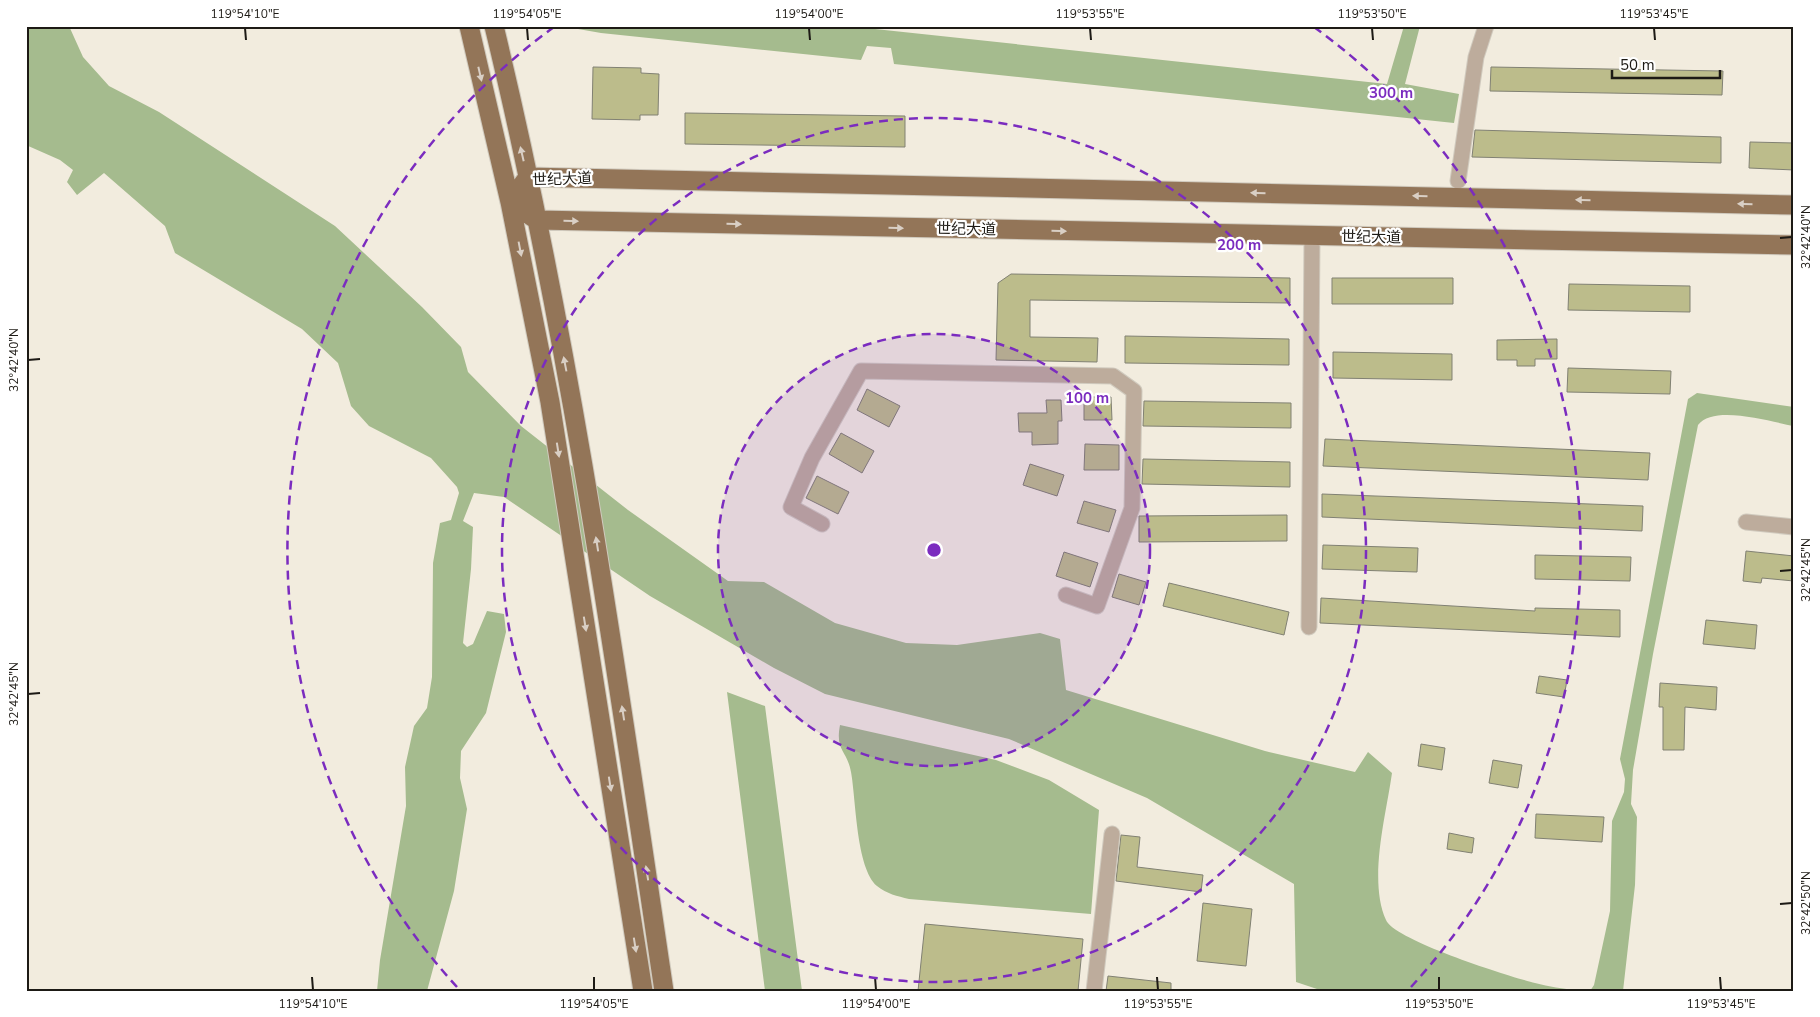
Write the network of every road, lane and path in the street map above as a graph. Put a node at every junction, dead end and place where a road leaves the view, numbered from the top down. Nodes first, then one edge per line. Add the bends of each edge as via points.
1 (469, 26) edge
2 (494, 26) edge
3 (1486, 26) edge
4 (528, 177) junction
5 (1458, 181) dead end
6 (510, 202) junction
7 (1794, 205) edge
8 (537, 220) junction
9 (1312, 236) junction
10 (1794, 245) edge
11 (1746, 522) dead end
12 (822, 524) dead end
13 (1794, 527) edge
14 (1066, 595) dead end
15 (1309, 627) dead end
16 (1112, 834) dead end
17 (642, 991) edge
18 (664, 991) edge
19 (1094, 991) edge

1 -> 6 main road
4 -> 2 main road
3 - 5 street via 1476,57
4 - 6 main road, 世纪大道
7 -> 4 main road, 世纪大道
4 - 8 main road
6 - 8 main road
6 -> 17 main road via 550,402
8 -> 9 main road, 世纪大道
18 -> 8 main road via 575,412
9 - 10 main road, 世纪大道
9 - 15 street
11 - 13 street
12 - 14 street via 791,506 812,458 861,371 1113,376 1134,391 1132,508 1097,606
16 - 19 street

